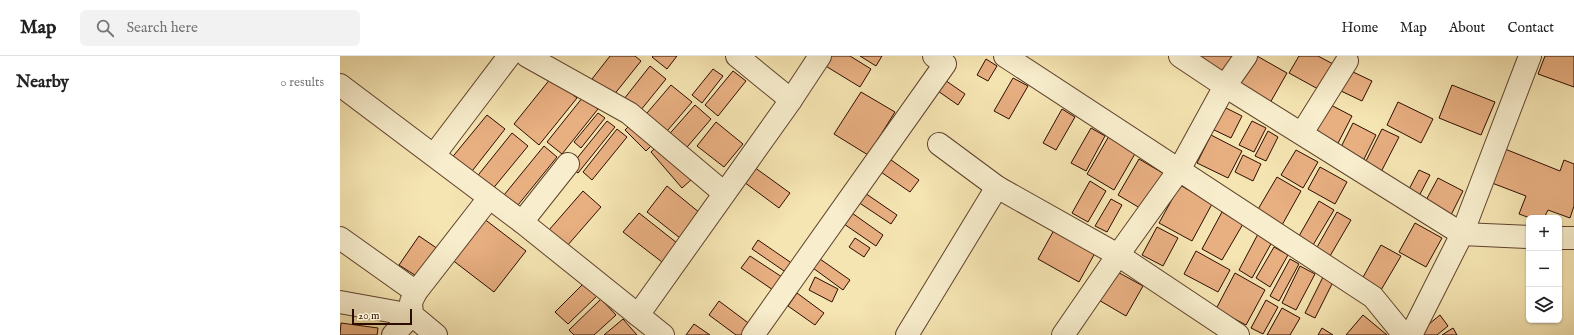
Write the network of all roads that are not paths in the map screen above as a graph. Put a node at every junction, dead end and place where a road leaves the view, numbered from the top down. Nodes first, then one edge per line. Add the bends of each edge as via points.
1 (509, 56) edge
2 (527, 56) edge
3 (737, 56) edge
4 (820, 56) edge
5 (934, 56) edge
6 (1005, 56) edge
7 (1180, 56) edge
8 (1246, 56) edge
9 (1530, 56) edge
10 (1346, 61) dead end
11 (340, 85) edge
12 (1225, 86) junction
13 (791, 100) junction
14 (1302, 133) junction
15 (939, 144) dead end
16 (434, 155) junction
17 (568, 164) dead end
18 (1180, 170) junction
19 (997, 187) junction
20 (724, 193) junction
21 (489, 198) junction
22 (522, 222) junction
23 (1462, 234) junction
24 (1526, 237) edge
25 (340, 238) edge
26 (1562, 238) edge
27 (1574, 238) edge
28 (1118, 255) junction
29 (416, 292) junction
30 (340, 302) edge
31 (638, 315) junction
32 (412, 316) junction
33 (1210, 328) edge
34 (394, 335) edge
35 (436, 335) edge
36 (663, 335) edge
37 (753, 335) edge
38 (906, 335) edge
39 (1063, 335) edge
40 (1238, 335) edge
41 (1404, 335) edge
42 (1411, 335) edge

1 - 16 street
2 - 20 street via 628,113
3 - 13 street
4 - 13 street
5 - 37 street via 945,64
6 - 18 street
7 - 12 street
8 - 12 street
9 - 23 street
10 - 14 street
11 - 16 street
12 - 14 street
12 - 18 street
13 - 20 street
14 - 23 street
15 - 19 street
16 - 21 street
17 - 22 street
18 - 28 street
18 - 41 street via 1372,297
19 - 28 street
19 - 38 street
20 - 31 street
21 - 22 street
21 - 29 street
22 - 31 street
23 - 24 street
23 - 42 street
25 - 29 street
26 - 27 street
28 - 33 street
28 - 39 street
29 - 32 street via 411,302
30 - 32 street
31 - 36 street
32 - 34 street
32 - 35 street
33 - 40 street

